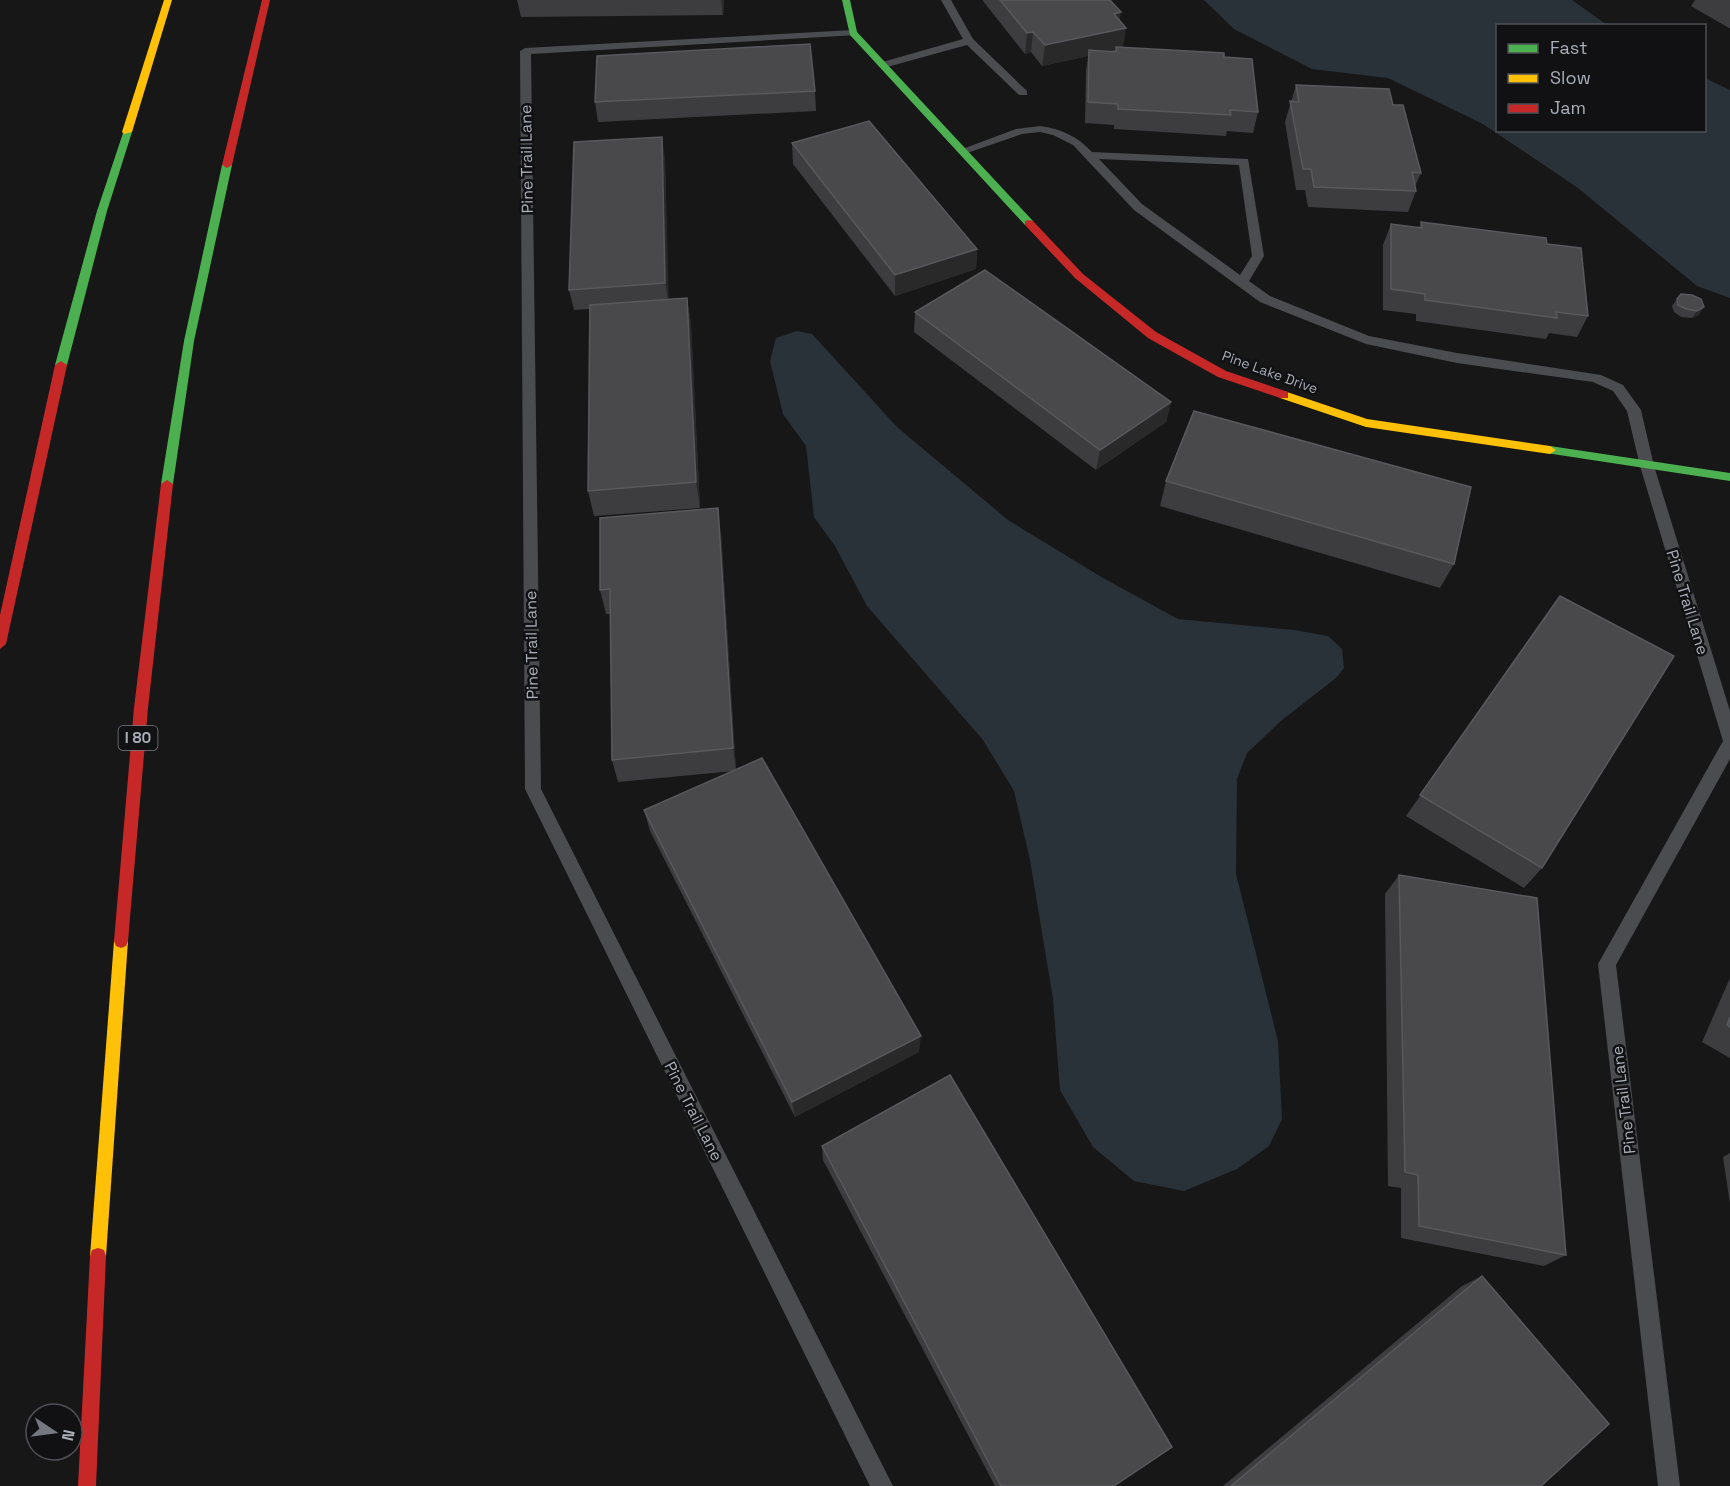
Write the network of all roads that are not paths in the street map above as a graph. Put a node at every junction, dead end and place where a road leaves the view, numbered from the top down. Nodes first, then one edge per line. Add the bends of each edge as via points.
1 (168, 0) edge
2 (266, 0) edge
3 (846, 0) edge
4 (946, 0) edge
5 (854, 33) junction
6 (969, 41) junction
7 (883, 65) junction
8 (1023, 93) dead end
9 (963, 151) junction
10 (1088, 155) junction
11 (1241, 283) junction
12 (1647, 466) junction
13 (1730, 477) edge
14 (0, 644) edge
15 (1730, 738) edge
16 (1730, 744) edge
17 (87, 1486) edge
18 (882, 1486) edge
19 (1669, 1486) edge

1 - 14 main road via 102,211 51,402
2 - 17 main road, I 80 via 212,229 181,388 161,532 134,773 90,1378
3 - 5 main road, Pine Lake Drive
4 - 6 lane
5 - 7 main road, Pine Lake Drive
5 - 18 lane, Pine Trail Lane via 525,51 533,789
6 - 7 lane
6 - 8 lane
7 - 9 main road, Pine Lake Drive
9 - 10 lane, Pine Trail Lane via 1020,131 1040,129 1077,143
9 - 12 main road, Pine Lake Drive via 1079,276 1152,335 1222,374 1366,423
10 - 11 lane, Pine Trail Lane via 1137,207
10 - 11 lane via 1244,162 1258,256
11 - 12 lane, Pine Trail Lane via 1265,299 1366,340 1596,378 1618,388 1634,410
12 - 13 main road, Pine Lake Drive
12 - 15 lane, Pine Trail Lane
16 - 19 lane, Pine Trail Lane via 1607,964

